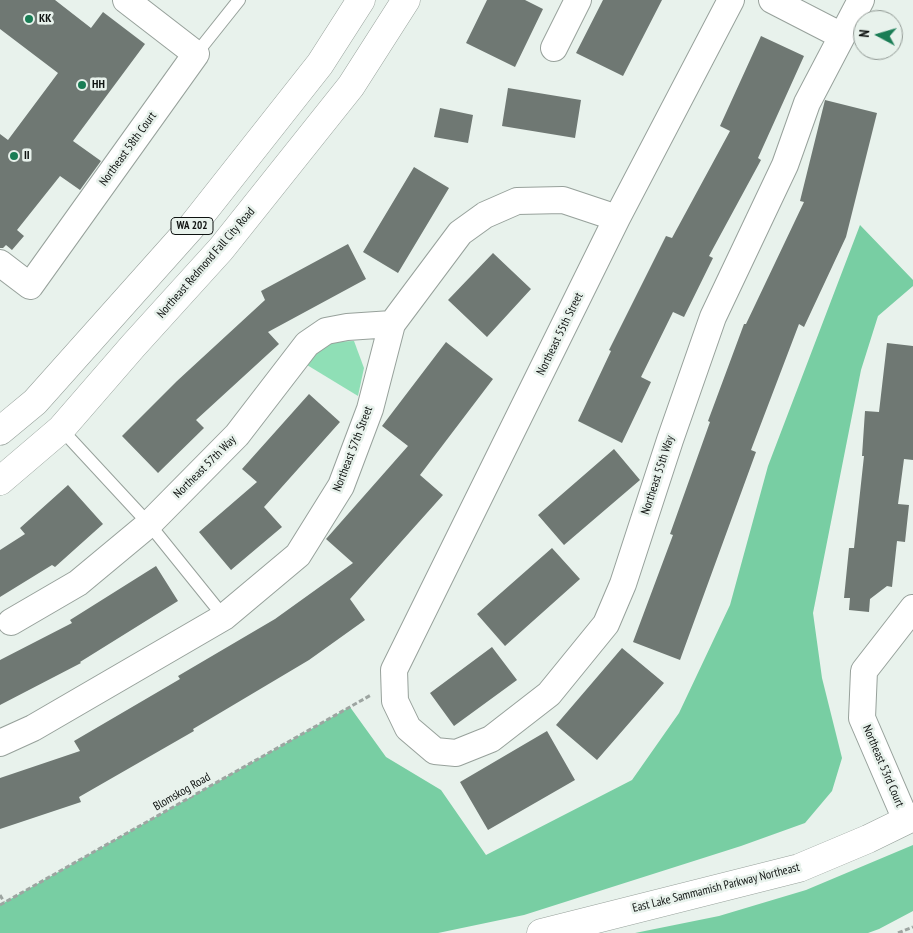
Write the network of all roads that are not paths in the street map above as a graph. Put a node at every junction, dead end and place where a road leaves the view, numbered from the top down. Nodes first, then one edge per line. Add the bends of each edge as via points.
1 (126, 0) edge
2 (239, 0) edge
3 (361, 0) edge
4 (406, 0) edge
5 (578, 0) edge
6 (731, 0) edge
7 (772, 0) edge
8 (861, 0) edge
9 (842, 36) junction
10 (554, 48) dead end
11 (196, 54) junction
12 (617, 218) junction
13 (0, 263) edge
14 (392, 324) junction
15 (62, 428) junction
16 (0, 431) edge
17 (0, 480) edge
18 (149, 524) junction
19 (913, 608) edge
20 (224, 617) junction
21 (11, 622) dead end
22 (394, 670) joint
23 (0, 743) edge
24 (909, 819) edge
25 (541, 933) edge

1 - 11 street
2 - 11 lane
3 - 16 main road, WA 202 via 320,64 193,225 35,402
4 - 15 main road, Northeast Redmond Fall City Road / WA 202 via 351,86 222,249
5 - 10 street
6 - 12 street, Northeast 55th Street
7 - 9 street
8 - 9 street, Northeast 55th Way
9 - 22 street, Northeast 55th Way via 807,103 786,165 713,317 623,584 606,624 549,694 491,739 456,753 435,751 408,728 395,701
11 - 13 street, Northeast 58th Court via 30,286
12 - 14 street, Northeast 57th Street via 563,200 517,201 485,215 460,233
12 - 22 street, Northeast 55th Street
14 - 18 street, Northeast 57th Way via 326,331 308,344 237,435
14 - 20 street, Northeast 57th Street via 370,409 341,486 298,555
15 - 17 main road, Northeast Redmond Fall City Road / WA 202
15 - 18 lane
18 - 20 lane
18 - 21 street, Northeast 57th Way via 78,583
19 - 24 street, Northeast 53rd Court via 864,671 862,718
20 - 23 street, Northeast 57th Street via 33,728
24 - 25 main road, East Lake Sammamish Parkway Northeast via 799,868

